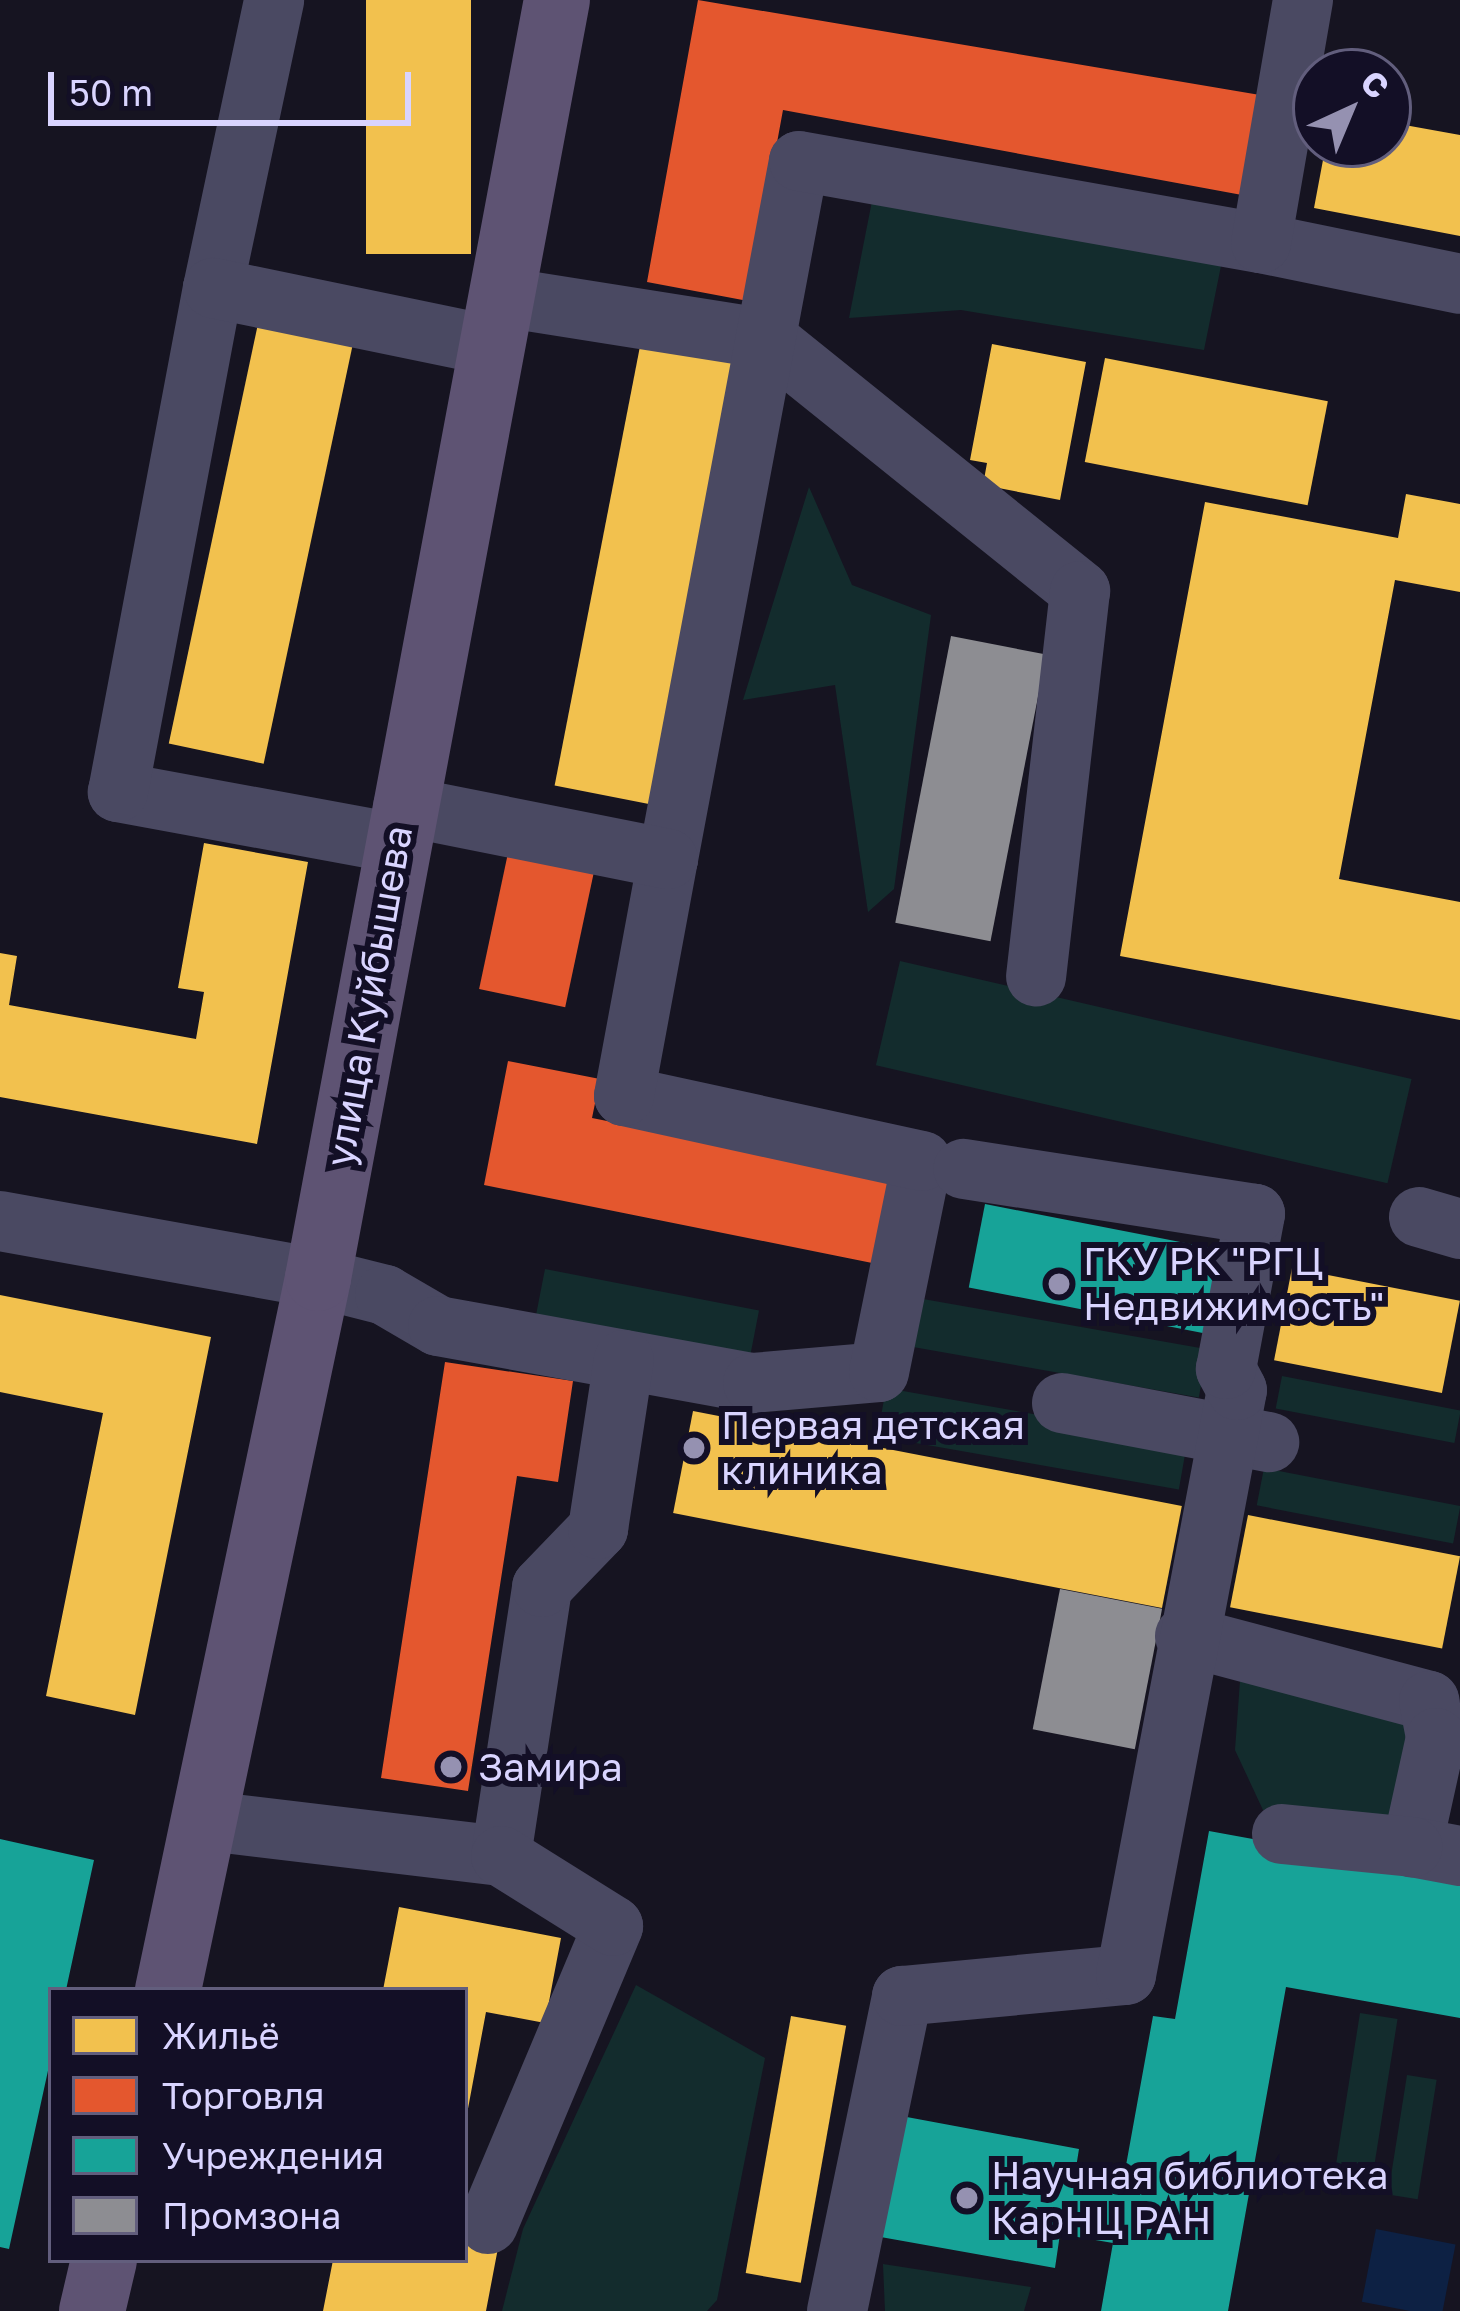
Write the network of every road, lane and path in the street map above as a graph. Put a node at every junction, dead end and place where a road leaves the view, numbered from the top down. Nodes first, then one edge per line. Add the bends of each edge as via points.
1 (274, 0) edge
2 (557, 0) edge
3 (1303, 0) edge
4 (1261, 243) junction
5 (1460, 284) edge
6 (213, 288) junction
7 (498, 322) junction
8 (766, 339) junction
9 (399, 824) junction
10 (668, 859) junction
11 (1036, 977) dead end
12 (963, 1169) dead end
13 (0, 1221) edge
14 (318, 1278) junction
15 (624, 1360) junction
16 (1062, 1403) dead end
17 (1248, 1437) junction
18 (1185, 1636) junction
19 (208, 1821) junction
20 (1282, 1834) dead end
21 (1436, 1852) edge
22 (501, 1856) junction
23 (169, 1987) edge
24 (488, 2224) dead end
25 (103, 2263) edge
26 (92, 2311) edge
27 (837, 2311) edge

1 - 6 street
2 - 7 main road, улица Куйбышева
3 - 4 street
4 - 5 street
4 - 8 street via 799,161
6 - 7 street
6 - 9 street via 118,792
7 - 8 street
7 - 9 main road, улица Куйбышева
8 - 10 street
8 - 11 street via 1080,591
9 - 10 street
9 - 14 main road, улица Куйбышева
10 - 15 street via 624,1096 922,1161 879,1372 753,1383
12 - 17 street via 1255,1214 1226,1369
13 - 14 street
14 - 15 street via 385,1294 438,1326
14 - 19 main road, улица Куйбышева
15 - 22 street via 598,1528 542,1587
16 - 17 street
17 - 18 street
18 - 21 street via 1429,1701
18 - 27 street via 1126,1975 902,1996
19 - 22 street
19 - 23 main road, улица Куйбышева
20 - 21 street
22 - 24 street via 613,1926
25 - 26 main road

